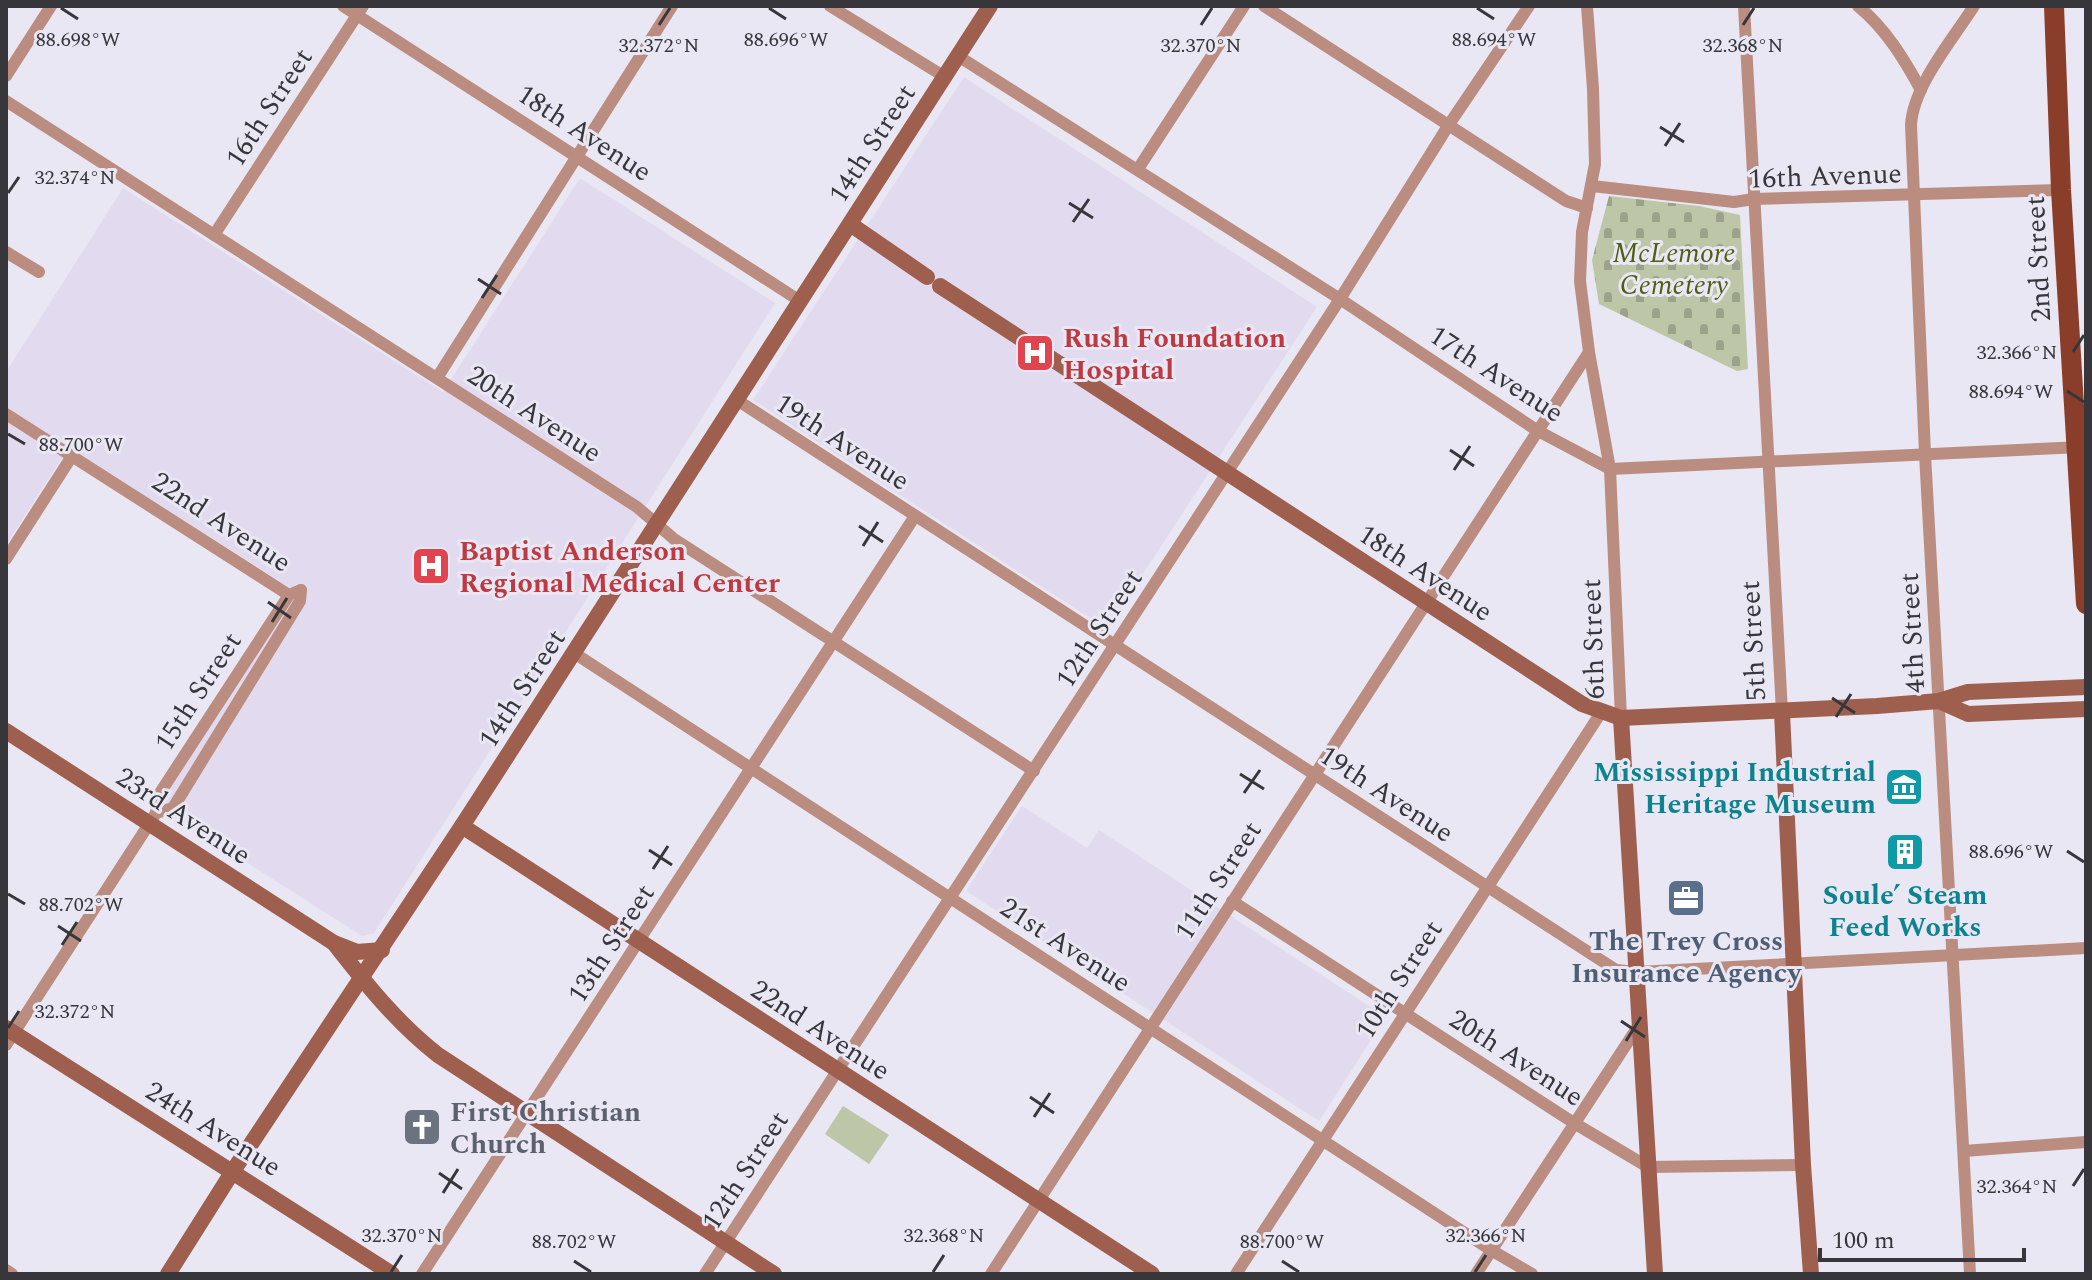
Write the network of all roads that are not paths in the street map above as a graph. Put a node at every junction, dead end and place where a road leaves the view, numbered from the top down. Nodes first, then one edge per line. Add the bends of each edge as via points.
1 (51, 6) edge
2 (343, 6) edge
3 (672, 6) edge
4 (830, 6) edge
5 (990, 6) edge
6 (1244, 6) edge
7 (1264, 6) edge
8 (1529, 6) edge
9 (1587, 6) edge
10 (1744, 6) edge
11 (1858, 6) edge
12 (1974, 6) edge
13 (2054, 6) edge
14 (360, 10) edge
15 (958, 56) junction
16 (6, 76) edge
17 (945, 77) junction
18 (1921, 90) junction
19 (6, 101) edge
20 (1448, 126) junction
21 (577, 158) junction
22 (1138, 169) junction
23 (1592, 186) junction
24 (2061, 190) junction
25 (1913, 195) junction
26 (1754, 199) junction
27 (1587, 208) junction
28 (850, 224) junction
29 (214, 235) junction
30 (6, 252) edge
31 (39, 272) dead end
32 (1340, 299) junction
33 (800, 301) junction
34 (1589, 352) junction
35 (437, 378) junction
36 (737, 400) junction
37 (6, 414) edge
38 (1538, 431) junction
39 (2081, 447) edge
40 (1925, 454) junction
41 (72, 456) junction
42 (1769, 462) junction
43 (1610, 469) junction
44 (1227, 474) junction
45 (915, 516) junction
46 (657, 524) junction
47 (6, 559) edge
48 (295, 593) junction
49 (1425, 602) junction
50 (2086, 604) edge
51 (833, 642) junction
52 (1115, 646) junction
53 (574, 653) junction
54 (2086, 687) edge
55 (1939, 701) junction
56 (2086, 709) edge
57 (1602, 711) junction
58 (1782, 712) junction
59 (1621, 718) junction
60 (6, 731) edge
61 (752, 768) junction
62 (1034, 771) junction
63 (1313, 775) junction
64 (152, 819) junction
65 (462, 826) junction
66 (1487, 887) junction
67 (951, 898) junction
68 (1232, 901) junction
69 (640, 942) junction
70 (334, 943) junction
71 (2086, 948) edge
72 (382, 950) junction
73 (1951, 956) junction
74 (1794, 965) junction
75 (1638, 972) junction
76 (361, 978) junction
77 (1404, 1014) junction
78 (1641, 1022) junction
79 (1150, 1027) junction
80 (9, 1036) edge
81 (838, 1071) junction
82 (527, 1114) junction
83 (1574, 1123) junction
84 (1323, 1140) junction
85 (2086, 1142) edge
86 (1964, 1151) junction
87 (1803, 1165) junction
88 (1648, 1167) junction
89 (233, 1171) junction
90 (1039, 1200) junction
91 (725, 1243) junction
92 (1491, 1250) junction
93 (6, 1270) edge
94 (12, 1274) edge
95 (168, 1274) edge
96 (392, 1274) edge
97 (422, 1274) edge
98 (705, 1274) edge
99 (774, 1274) edge
100 (991, 1274) edge
101 (1152, 1274) edge
102 (1236, 1274) edge
103 (1476, 1274) edge
104 (1532, 1274) edge
105 (1655, 1274) edge
106 (1811, 1274) edge
107 (1970, 1274) edge

1 - 16 street
2 - 14 street, 18th Avenue
3 - 21 street
4 - 17 street
5 - 15 main road, 14th Street
6 - 22 street
7 - 20 street
8 - 20 street, 12th Street
9 - 23 street, 6th Street via 1595,139
10 - 26 street, 5th Street
11 - 18 street via 1884,31
12 - 18 street, 4th Street
13 - 24 main road, 2nd Street
14 - 21 street, 18th Avenue
14 - 29 street, 16th Street
15 - 17 main road, 14th Street
15 - 22 street, 17th Avenue
17 - 28 main road, 14th Street
18 - 25 street, 4th Street via 1912,109
19 - 29 street, 20th Avenue
20 - 27 street via 1566,201
20 - 32 street, 12th Street
21 - 33 street, 18th Avenue
21 - 35 street
22 - 32 street, 17th Avenue
23 - 26 street, 16th Avenue via 1734,202
23 - 27 street, 6th Street
24 - 25 street, 16th Avenue
24 - 39 main road, 2nd Street
25 - 26 street, 16th Avenue
25 - 40 street, 4th Street
26 - 42 street, 5th Street
27 - 34 street, 6th Street via 1579,258
28 - 33 main road, 14th Street
28 - 44 main road, 18th Avenue
29 - 35 street, 20th Avenue
30 - 31 street
32 - 38 street, 17th Avenue
32 - 44 street, 12th Street
33 - 36 main road, 14th Street
34 - 38 street, 11th Street
34 - 43 street, 6th Street
35 - 46 street, 20th Avenue
36 - 45 street, 19th Avenue
36 - 46 main road, 14th Street
37 - 41 street, 22nd Avenue
38 - 43 street, 17th Avenue
38 - 49 street, 11th Street
39 - 40 street
39 - 50 main road, 2nd Street
40 - 42 street
40 - 55 street, 4th Street
41 - 47 street
41 - 48 street, 22nd Avenue
42 - 43 street
42 - 58 street, 5th Street
43 - 59 street, 6th Street
44 - 49 main road, 18th Avenue
44 - 52 street, 12th Street
45 - 51 street, 13th Street
45 - 52 street, 19th Avenue
46 - 51 street, 20th Avenue
46 - 53 main road, 14th Street
48 - 64 street, 15th Street via 158,796
48 - 64 street, 15th Street via 300,601 173,808
49 - 57 main road, 18th Avenue via 1582,704
49 - 63 street, 11th Street
51 - 61 street, 13th Street
51 - 62 street, 20th Avenue
52 - 62 street, 12th Street
52 - 63 street, 19th Avenue
53 - 61 street, 21st Avenue
53 - 65 main road, 14th Street
54 - 55 main road, 18th Avenue via 1968,692
55 - 56 main road, 18th Avenue via 1968,714
55 - 58 main road, 18th Avenue
55 - 73 street, 4th Street
57 - 59 main road, 18th Avenue
57 - 66 street, 10th Street
58 - 59 main road, 18th Avenue
58 - 74 main road, 5th Street
59 - 75 main road, 6th Street
60 - 64 main road, 23rd Avenue
61 - 67 street, 21st Avenue
61 - 69 street, 13th Street
62 - 67 street, 12th Street
63 - 66 street, 19th Avenue
63 - 68 street, 11th Street
64 - 70 main road, 23rd Avenue
64 - 80 street, 15th Street
65 - 69 main road, 22nd Avenue
65 - 72 main road, 14th Street
66 - 75 street, 19th Avenue via 1616,970
66 - 77 street, 10th Street
67 - 79 street, 21st Avenue
67 - 81 street, 12th Street
68 - 77 street, 20th Avenue
68 - 79 street, 11th Street
69 - 81 main road, 22nd Avenue
69 - 82 street, 13th Street
70 - 72 main road, 23rd Avenue via 357,952
70 - 76 main road, 23rd Avenue
71 - 73 street, 19th Avenue
72 - 76 main road, 14th Street
73 - 74 street, 19th Avenue
73 - 86 street, 4th Street
74 - 75 street, 19th Avenue
74 - 87 main road, 5th Street
75 - 78 main road, 6th Street
76 - 82 main road, 23rd Avenue via 423,1044
76 - 89 main road, 14th Street
77 - 83 street, 20th Avenue
77 - 84 street, 10th Street
78 - 83 street
78 - 88 main road, 6th Street
79 - 84 street, 21st Avenue
79 - 90 street, 11th Street
80 - 89 main road, 24th Avenue
81 - 90 main road, 22nd Avenue
81 - 91 street, 12th Street
82 - 91 main road, 23rd Avenue
82 - 97 street, 13th Street
83 - 88 street, 20th Avenue
83 - 92 street
84 - 92 street, 21st Avenue
84 - 102 street, 10th Street
85 - 86 street
86 - 107 street, 4th Street
87 - 88 street
87 - 106 main road, 5th Street
88 - 105 main road, 6th Street
89 - 95 main road, 14th Street
89 - 96 main road, 24th Avenue
90 - 100 street, 11th Street
90 - 101 main road, 22nd Avenue
91 - 98 street, 12th Street
91 - 99 main road, 23rd Avenue
92 - 103 street
92 - 104 street, 21st Avenue
93 - 94 street

